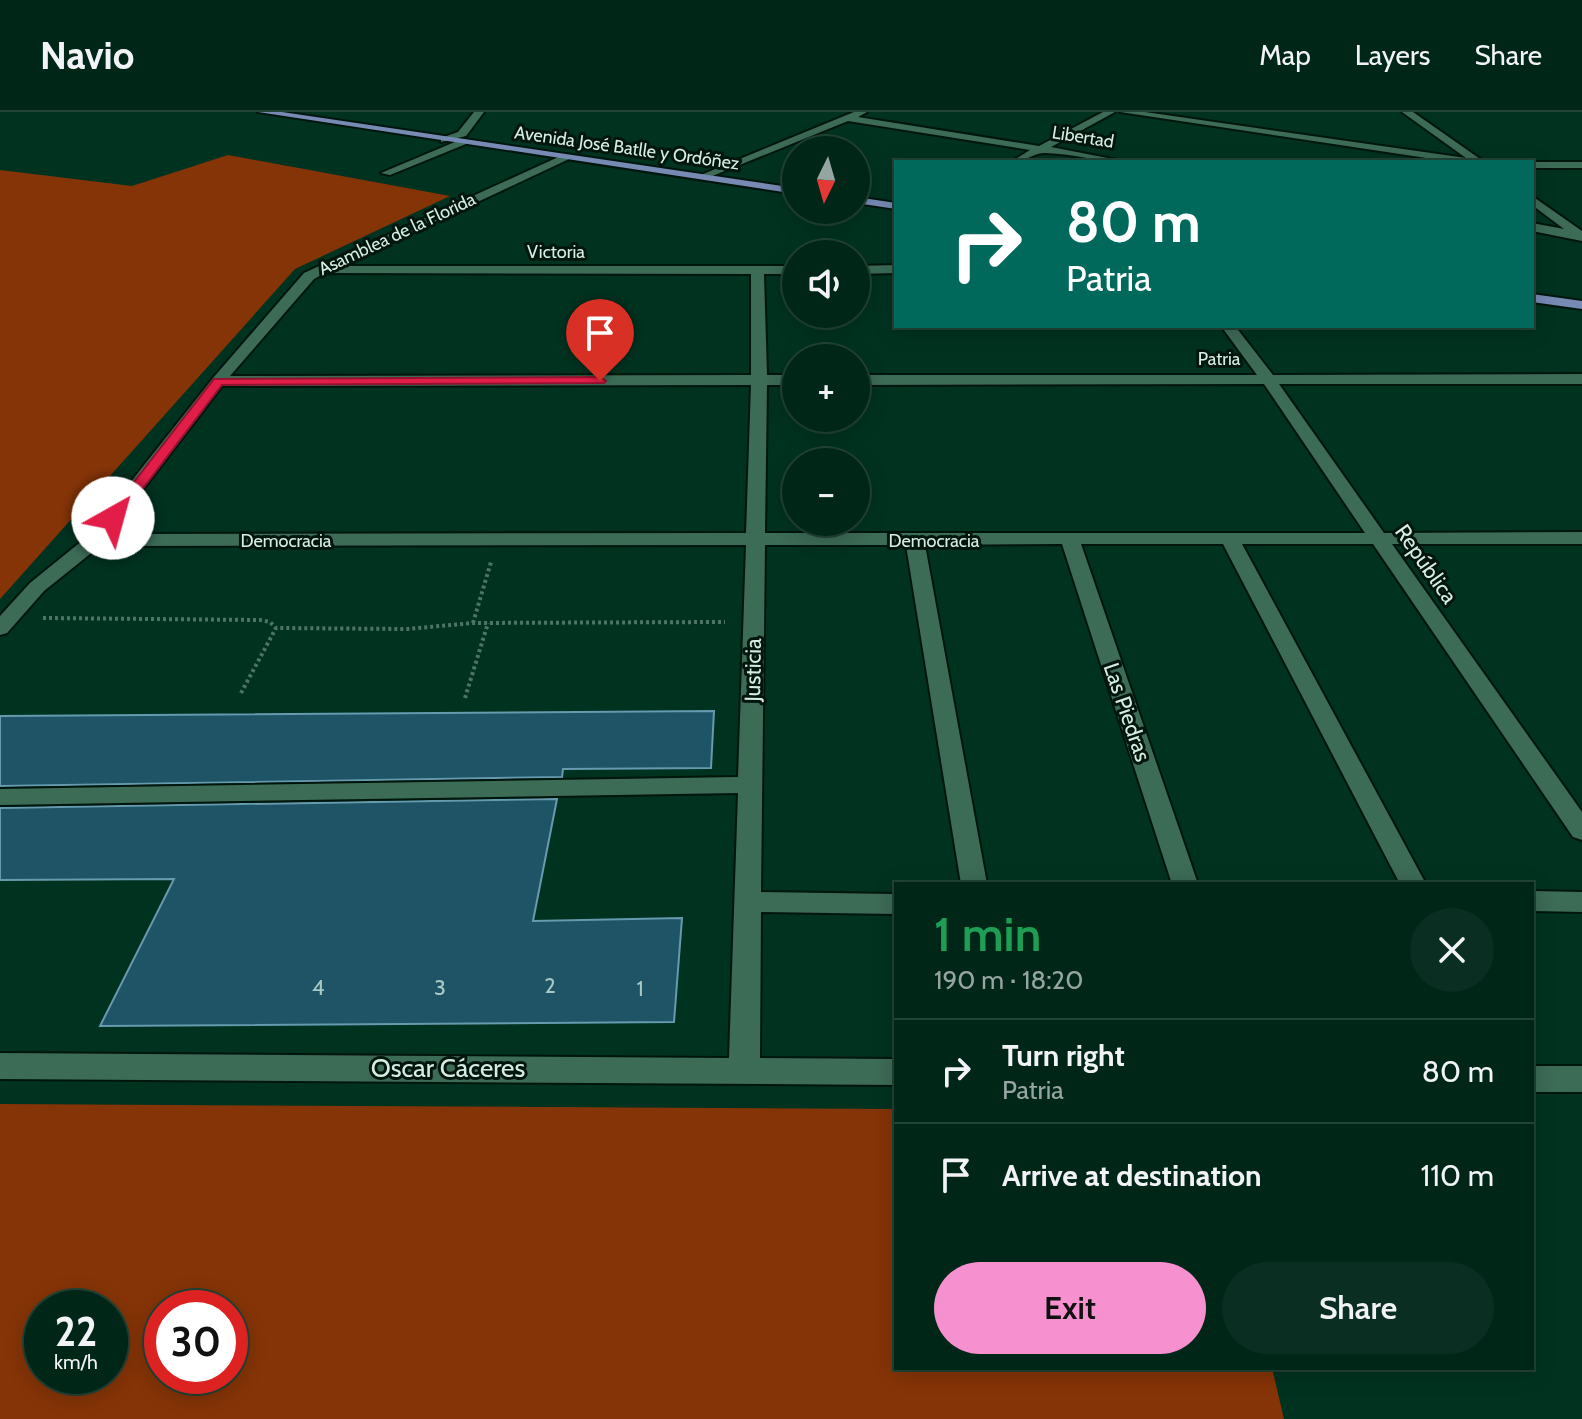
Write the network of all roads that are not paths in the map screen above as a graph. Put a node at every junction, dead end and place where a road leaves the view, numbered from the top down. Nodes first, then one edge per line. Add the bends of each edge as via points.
1 (263, 112) edge
2 (312, 112) edge
3 (479, 112) edge
4 (862, 112) edge
5 (1110, 112) edge
6 (1125, 112) edge
7 (1407, 112) edge
8 (847, 118) junction
9 (462, 138) junction
10 (1041, 149) junction
11 (565, 157) junction
12 (1020, 160) edge
13 (1110, 160) edge
14 (1463, 160) edge
15 (1474, 160) edge
16 (1534, 165) edge
17 (1582, 165) edge
18 (715, 170) junction
19 (386, 173) dead end
20 (701, 177) junction
21 (782, 179) edge
22 (782, 189) edge
23 (870, 192) edge
24 (894, 195) edge
25 (1534, 201) edge
26 (870, 202) edge
27 (894, 206) edge
28 (1534, 227) edge
29 (1581, 236) edge
30 (894, 269) edge
31 (317, 270) junction
32 (757, 270) junction
33 (782, 270) edge
34 (870, 270) edge
35 (1534, 287) edge
36 (1582, 294) edge
37 (1534, 298) edge
38 (1582, 305) edge
39 (1230, 328) edge
40 (1268, 379) junction
41 (1582, 379) edge
42 (759, 380) junction
43 (782, 380) edge
44 (870, 380) edge
45 (218, 381) junction
46 (1582, 538) edge
47 (1379, 539) junction
48 (95, 540) junction
49 (1230, 540) junction
50 (755, 541) junction
51 (915, 541) junction
52 (1070, 541) junction
53 (5, 623) edge
54 (751, 785) junction
55 (0, 797) edge
56 (1582, 831) edge
57 (974, 882) edge
58 (1184, 882) edge
59 (1412, 882) edge
60 (1534, 901) edge
61 (749, 902) junction
62 (1582, 902) edge
63 (894, 904) edge
64 (0, 1066) edge
65 (744, 1070) junction
66 (894, 1072) edge
67 (1534, 1079) edge
68 (1582, 1079) edge

1 - 9 main road, Avenida José Batlle y Ordóñez via 445,140
2 - 9 main road, Avenida José Batlle y Ordóñez
3 - 9 street
4 - 8 street
5 - 10 street
6 - 14 street
7 - 15 street
8 - 10 street, Libertad
8 - 18 street
9 - 11 main road, Avenida José Batlle y Ordóñez
9 - 18 main road, Avenida José Batlle y Ordóñez
9 - 19 street
10 - 12 street
10 - 13 street, Libertad
11 - 20 main road, Avenida José Batlle y Ordóñez
11 - 31 street, Asamblea de la Florida
16 - 17 street
18 - 20 street
18 - 21 main road, Avenida José Batlle y Ordóñez
20 - 22 main road, Avenida José Batlle y Ordóñez
23 - 24 main road
25 - 29 street
26 - 27 main road
28 - 29 street
30 - 34 street
31 - 32 street, Victoria
31 - 45 street, Asamblea de la Florida
32 - 33 street, Victoria
32 - 42 street, Justicia
35 - 36 main road
37 - 38 main road
39 - 40 street, República
40 - 41 street, Patria
40 - 44 street, Patria
40 - 47 street, República
42 - 43 street
42 - 45 street
42 - 50 street, Justicia
45 - 48 street, Asamblea de la Florida
46 - 47 street, Democracia
47 - 49 street, Democracia
47 - 56 street, República
48 - 50 street, Democracia
48 - 53 street, Asamblea de la Florida via 37,587
49 - 52 street, Democracia
49 - 59 street
50 - 51 street, Democracia
50 - 54 street, Justicia
51 - 52 street, Democracia
51 - 57 street
52 - 58 street, Las Piedras
54 - 55 street
54 - 61 street, Justicia
60 - 62 street
61 - 63 street
61 - 65 street, Justicia
64 - 65 street, Oscar Cáceres
65 - 66 street, Oscar Cáceres
67 - 68 street

